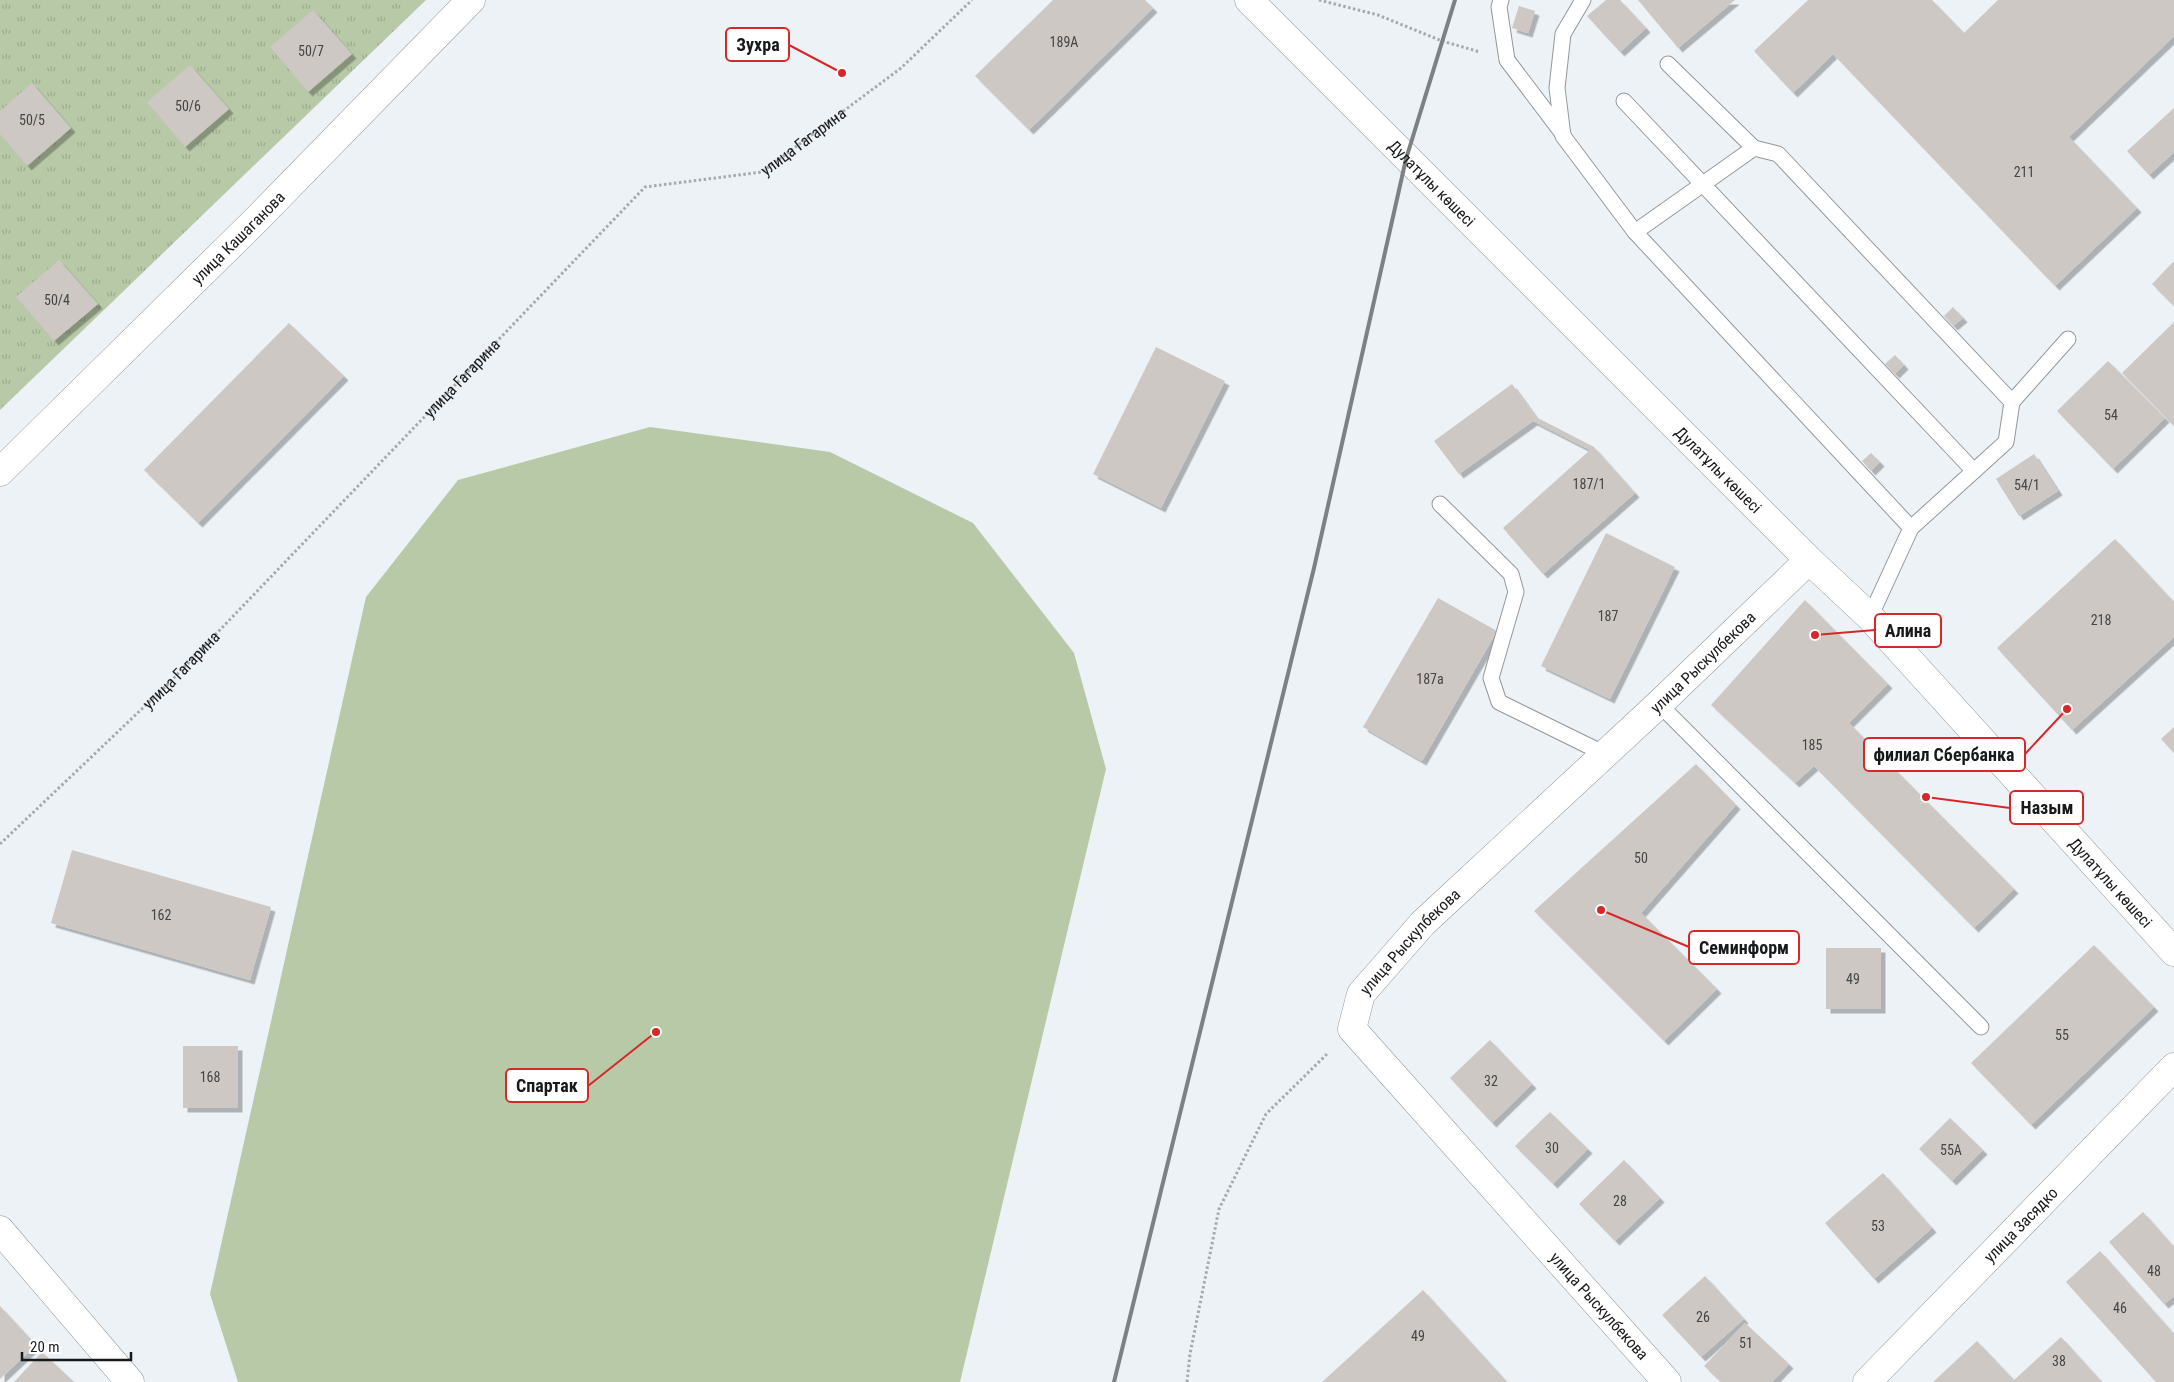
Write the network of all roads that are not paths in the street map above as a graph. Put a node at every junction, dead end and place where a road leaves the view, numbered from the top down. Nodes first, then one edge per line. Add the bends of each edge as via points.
1 (471, 0) edge
2 (1249, 0) edge
3 (1501, 0) edge
4 (1583, 0) edge
5 (1668, 64) dead end
6 (1624, 101) dead end
7 (1564, 136) junction
8 (1754, 148) junction
9 (1704, 183) junction
10 (1635, 232) junction
11 (2068, 339) dead end
12 (2012, 402) junction
13 (1974, 471) junction
14 (0, 472) edge
15 (1440, 504) dead end
16 (1911, 528) junction
17 (1809, 560) junction
18 (1870, 617) junction
19 (1659, 704) junction
20 (1605, 754) junction
21 (2174, 952) edge
22 (1981, 1027) dead end
23 (2174, 1067) edge
24 (0, 1230) edge
25 (130, 1382) edge
26 (1667, 1382) edge
27 (1866, 1382) edge

1 - 14 street, улица Кашаганова via 256,220
2 - 17 street, Дулатұлы көшесі
3 - 7 lane via 1498,7 1507,60
4 - 7 lane via 1564,34 1556,88
5 - 8 lane
6 - 9 lane
7 - 10 lane
8 - 9 lane
8 - 12 lane via 1778,154
9 - 10 lane
9 - 13 lane
10 - 16 lane
11 - 12 lane
12 - 13 lane via 2006,442
13 - 16 lane
15 - 20 lane via 1511,574 1516,592 1491,678 1499,702
16 - 18 lane
17 - 18 street, Дулатұлы көшесі
17 - 19 street, улица Рыскулбекова
18 - 21 street, Дулатұлы көшесі
19 - 20 street, улица Рыскулбекова
19 - 22 lane
20 - 26 street, улица Рыскулбекова via 1423,924 1361,994 1352,1029
23 - 27 street, улица Засядко
24 - 25 street

